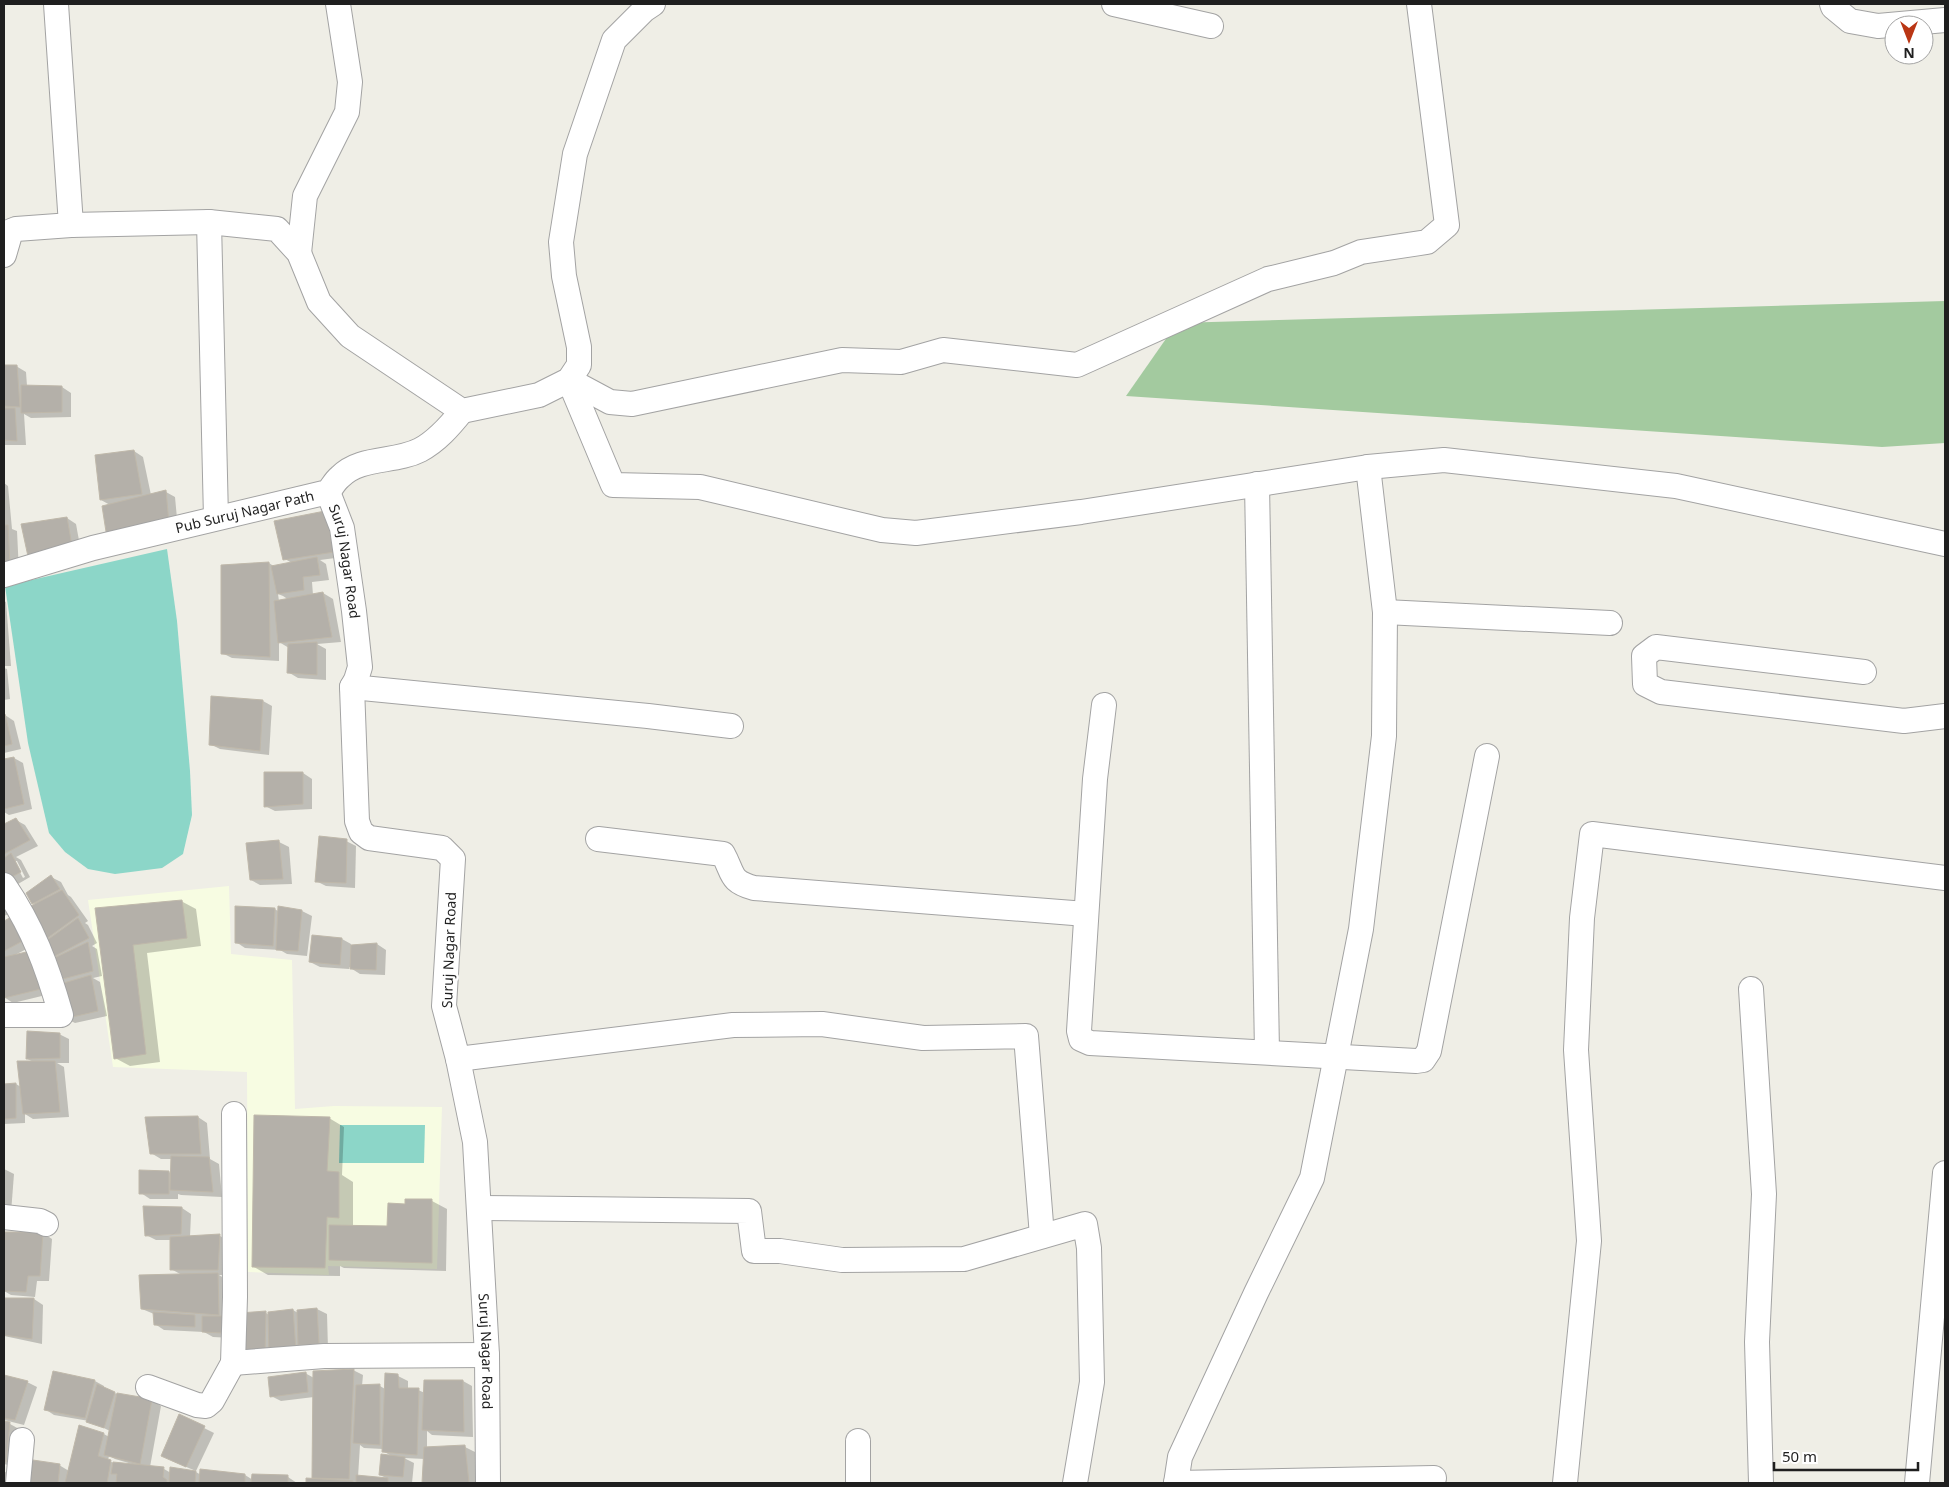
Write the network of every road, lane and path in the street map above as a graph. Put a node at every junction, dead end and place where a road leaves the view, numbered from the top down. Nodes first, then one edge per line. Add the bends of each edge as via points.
1 (56, 4) edge
2 (338, 4) edge
3 (653, 4) edge
4 (1114, 4) edge
5 (1419, 4) edge
6 (1832, 4) edge
7 (628, 13) edge
8 (1945, 20) edge
9 (1211, 26) dead end
10 (209, 222) junction
11 (71, 225) junction
12 (299, 254) junction
13 (4, 255) edge
14 (569, 380) junction
15 (462, 411) junction
16 (1368, 467) junction
17 (1257, 484) junction
18 (328, 492) junction
19 (216, 518) junction
20 (1945, 544) edge
21 (4, 575) edge
22 (1385, 612) junction
23 (1610, 623) dead end
24 (1864, 672) dead end
25 (352, 687) junction
26 (1104, 705) dead end
27 (1945, 716) edge
28 (731, 726) dead end
29 (1487, 756) dead end
30 (598, 839) dead end
31 (1945, 878) edge
32 (4, 885) edge
33 (1086, 914) junction
34 (1751, 989) dead end
35 (4, 1015) edge
36 (1267, 1052) junction
37 (1337, 1058) junction
38 (458, 1059) junction
39 (234, 1114) dead end
40 (1945, 1173) edge
41 (480, 1208) junction
42 (4, 1217) edge
43 (46, 1224) dead end
44 (1042, 1236) junction
45 (487, 1355) junction
46 (233, 1363) junction
47 (148, 1387) dead end
48 (22, 1440) dead end
49 (858, 1441) dead end
50 (1434, 1478) dead end
51 (18, 1483) edge
52 (488, 1483) edge
53 (858, 1483) edge
54 (1075, 1483) edge
55 (1176, 1483) edge
56 (1565, 1483) edge
57 (1761, 1483) edge
58 (1917, 1483) edge

1 - 11 street
2 - 12 street via 350,82 347,112 305,196
3 - 7 street via 644,10
4 - 9 street
5 - 14 street via 1447,225 1427,242 1360,252 1334,263 1268,279 1077,364 942,350 901,362 842,360 632,404 610,402
6 - 8 street via 1850,21 1878,26
7 - 14 street via 614,40 574,154 561,242 564,276 579,347 579,364
10 - 11 street
10 - 12 street via 277,229
10 - 19 street
11 - 13 street via 11,231
12 - 15 street via 319,302 350,336
14 - 15 street via 539,395
14 - 17 street via 613,485 700,487 882,530 916,533 1081,512
15 - 18 street, Pub Suruj Nagar Path via 433,442 420,450 358,465 340,476
16 - 17 street
16 - 20 street via 1444,460 1676,486
16 - 22 street
17 - 36 street
18 - 19 street, Pub Suruj Nagar Path
18 - 25 street, Suruj Nagar Road via 342,528 354,610 360,667
19 - 21 street, Pub Suruj Nagar Path via 93,548
22 - 23 street
22 - 37 street via 1384,736 1361,930
24 - 27 street via 1656,647 1644,656 1645,684 1661,692 1904,721
25 - 28 street
25 - 38 street, Suruj Nagar Road via 357,821 361,832 369,838 442,848 453,859 444,1006
26 - 33 street via 1094,779
29 - 37 street via 1429,1051 1423,1060 1416,1061
30 - 33 street via 723,854 733,878 754,888
31 - 56 street via 1592,834 1582,918 1576,1050 1589,1241
32 - 35 street via 35,936 61,1015
33 - 36 street via 1081,1039 1090,1043
34 - 57 street via 1764,1194 1757,1342
36 - 37 street
37 - 55 street via 1312,1178 1180,1458
38 - 41 street, Suruj Nagar Road via 475,1142
38 - 44 street via 733,1025 822,1024 923,1038 1026,1036
39 - 46 street
40 - 58 street
41 - 44 street via 750,1212 754,1251 780,1251 842,1260 964,1259
41 - 45 street, Suruj Nagar Road
42 - 43 street
44 - 54 street via 1085,1224 1089,1248 1092,1382
45 - 46 street via 324,1356
45 - 52 street, Suruj Nagar Road
46 - 47 street via 206,1406
48 - 51 street
49 - 53 street
50 - 55 street

